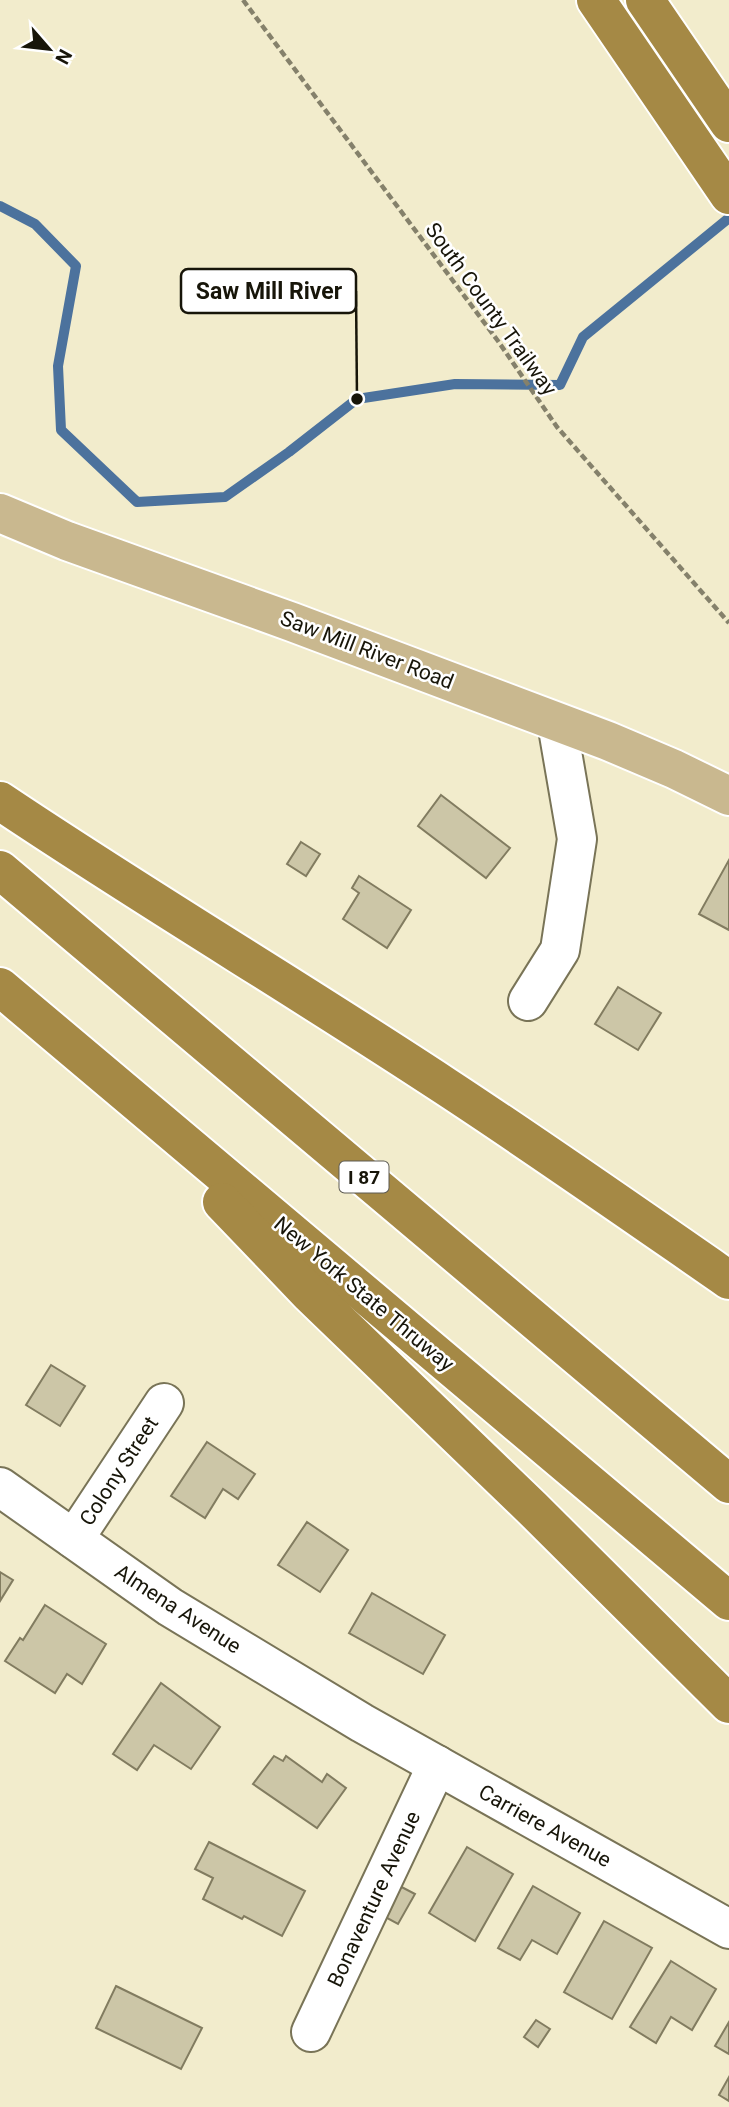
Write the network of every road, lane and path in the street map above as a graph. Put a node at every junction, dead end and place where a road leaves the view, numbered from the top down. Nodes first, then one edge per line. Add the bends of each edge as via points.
1 (243, 0) edge
2 (596, 0) edge
3 (645, 0) edge
4 (729, 123) edge
5 (720, 183) edge
6 (0, 513) edge
7 (729, 623) edge
8 (557, 723) junction
9 (729, 796) edge
10 (0, 801) edge
11 (0, 870) edge
12 (0, 987) edge
13 (528, 1001) dead end
14 (85, 1058) junction
15 (729, 1280) edge
16 (164, 1403) dead end
17 (729, 1484) edge
18 (0, 1487) edge
19 (74, 1539) junction
20 (729, 1601) edge
21 (729, 1704) edge
22 (362, 1723) joint
23 (437, 1765) junction
24 (729, 1929) edge
25 (311, 2032) dead end

1 - 7 path, South County Trailway via 557,427
2 - 5 highway
3 - 4 highway
6 - 8 main road, Saw Mill River Road
8 - 9 main road, Saw Mill River Road
8 - 13 street via 577,839 560,950
10 - 15 highway via 457,1093
11 - 17 highway, I 87
12 - 14 highway, New York State Thruway
14 - 20 highway, New York State Thruway
14 - 21 highway via 310,1294
16 - 19 street, Colony Street
18 - 19 street, Almena Avenue
19 - 22 street, Almena Avenue via 170,1607
22 - 23 street, Carriere Avenue
23 - 24 street, Carriere Avenue
23 - 25 street, Bonaventure Avenue

